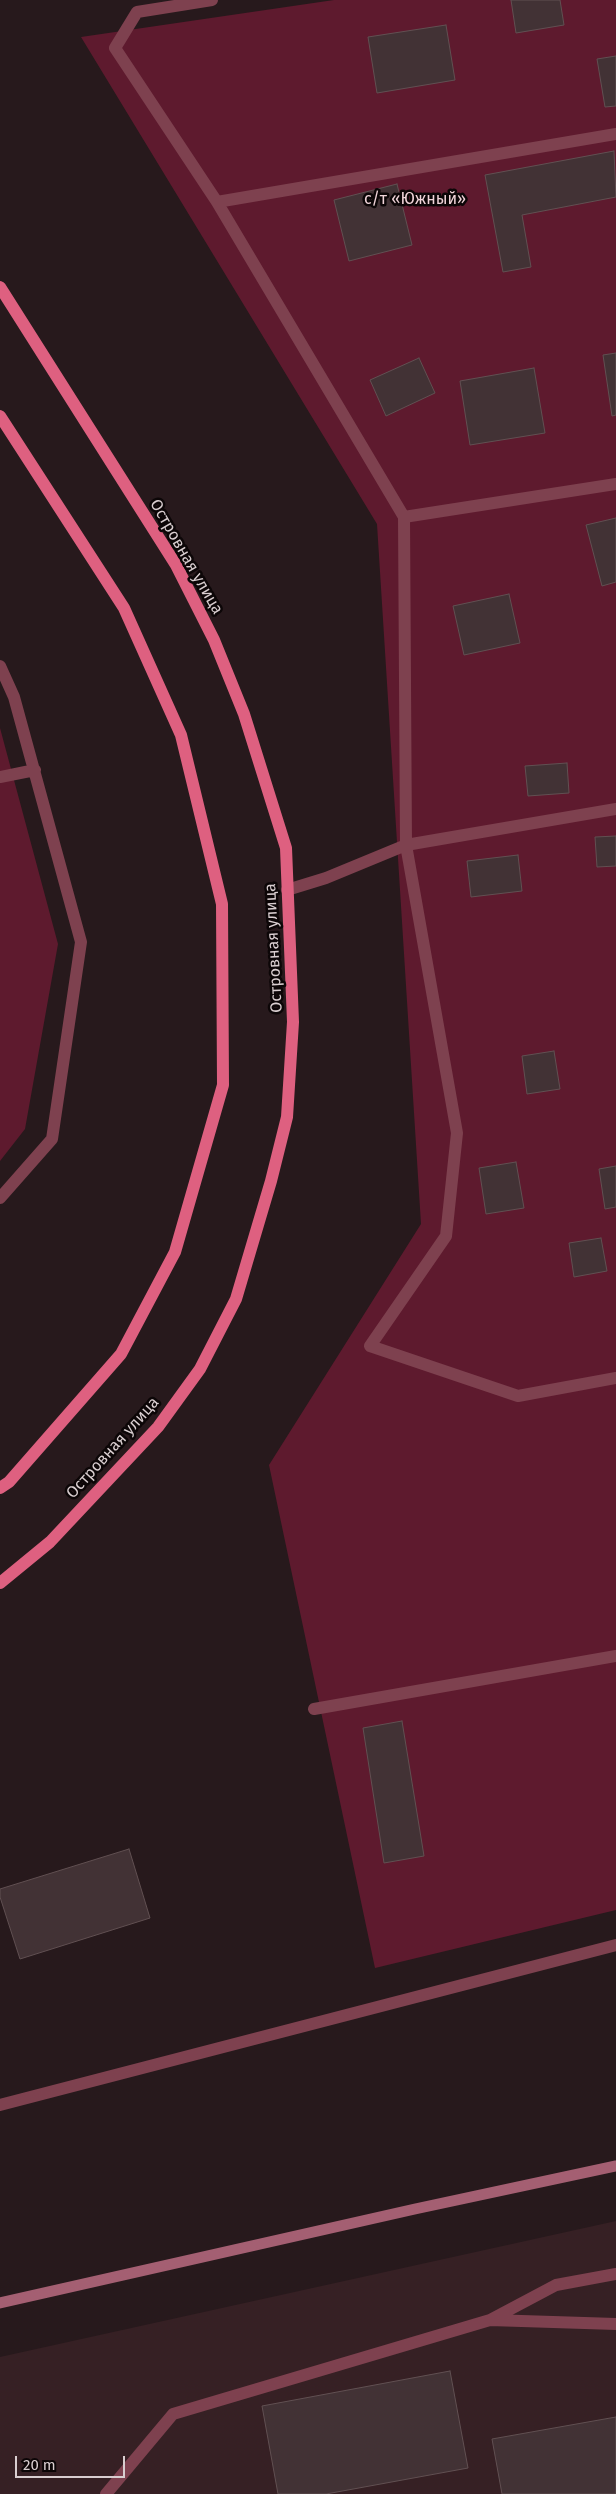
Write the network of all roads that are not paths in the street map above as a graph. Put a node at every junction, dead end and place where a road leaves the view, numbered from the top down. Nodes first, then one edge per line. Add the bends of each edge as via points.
1 (212, 0) edge
2 (616, 134) edge
3 (217, 202) junction
4 (0, 287) edge
5 (0, 416) edge
6 (616, 484) edge
7 (404, 517) junction
8 (0, 666) edge
9 (34, 770) junction
10 (0, 777) edge
11 (616, 809) edge
12 (406, 845) junction
13 (287, 890) junction
14 (0, 1198) edge
15 (616, 1378) edge
16 (0, 1488) edge
17 (0, 1583) edge
18 (616, 1656) edge
19 (314, 1709) dead end
20 (616, 1945) edge
21 (0, 2105) edge
22 (616, 2274) edge
23 (490, 2320) junction
24 (616, 2324) edge
25 (106, 2494) edge

1 - 3 street via 137,12 115,48
2 - 3 street
3 - 7 street
4 - 13 main road, Островная улица via 176,566 214,640 244,714 286,848
5 - 16 main road via 124,608 181,735 222,904 223,1084 175,1252 121,1354 9,1482
6 - 7 street
7 - 12 street
8 - 9 street via 14,697
9 - 10 street
9 - 14 street via 81,942 52,1139
11 - 12 street
12 - 13 street via 326,878
12 - 15 street via 457,1133 446,1236 370,1346 518,1396
13 - 17 main road, Островная улица via 293,1022 287,1118 236,1299 200,1370 158,1427 50,1542
18 - 19 street
20 - 21 street
22 - 23 street via 556,2285
23 - 24 street
23 - 25 street via 172,2414

